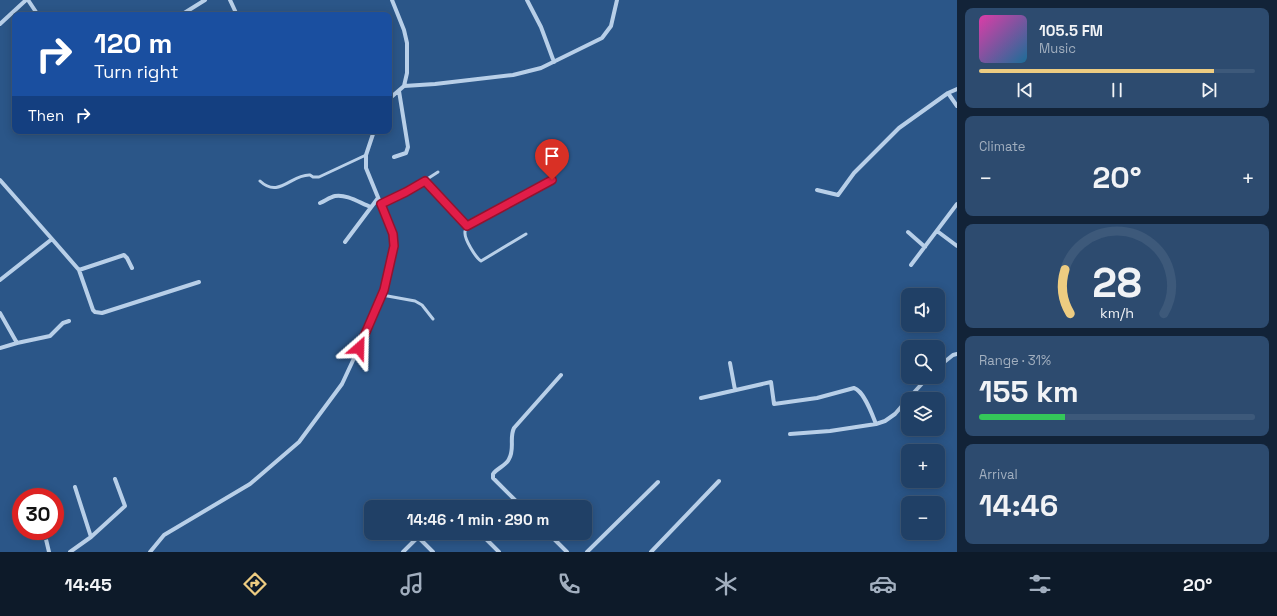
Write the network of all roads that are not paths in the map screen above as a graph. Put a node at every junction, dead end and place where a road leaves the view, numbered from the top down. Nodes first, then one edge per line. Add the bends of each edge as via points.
1 (27, 0) edge
2 (205, 0) edge
3 (230, 0) edge
4 (392, 0) edge
5 (527, 0) edge
6 (617, 0) edge
7 (14, 12) edge
8 (36, 12) edge
9 (186, 12) edge
10 (235, 12) edge
11 (12, 13) edge
12 (0, 24) edge
13 (554, 62) junction
14 (404, 86) junction
15 (957, 89) edge
16 (399, 91) junction
17 (948, 93) junction
18 (392, 97) edge
19 (957, 106) edge
20 (373, 134) edge
21 (366, 155) junction
22 (394, 157) dead end
23 (438, 172) dead end
24 (0, 180) edge
25 (552, 180) dead end
26 (260, 181) dead end
27 (425, 181) junction
28 (817, 190) dead end
29 (378, 198) junction
30 (320, 203) dead end
31 (381, 204) junction
32 (957, 204) edge
33 (371, 207) junction
34 (467, 226) junction
35 (937, 231) junction
36 (908, 232) dead end
37 (526, 234) dead end
38 (52, 239) junction
39 (345, 242) dead end
40 (957, 246) edge
41 (925, 247) junction
42 (911, 265) dead end
43 (132, 268) dead end
44 (79, 270) junction
45 (0, 280) edge
46 (199, 282) dead end
47 (382, 295) junction
48 (0, 313) edge
49 (433, 319) dead end
50 (69, 321) dead end
51 (17, 342) junction
52 (0, 348) edge
53 (957, 354) edge
54 (945, 361) edge
55 (730, 363) dead end
56 (562, 375) dead end
57 (922, 384) edge
58 (735, 390) junction
59 (914, 392) edge
60 (701, 398) dead end
61 (901, 407) edge
62 (876, 424) junction
63 (790, 434) dead end
64 (115, 479) dead end
65 (718, 481) dead end
66 (658, 482) dead end
67 (74, 487) dead end
68 (515, 500) edge
69 (91, 537) junction
70 (47, 540) edge
71 (415, 540) edge
72 (421, 540) edge
73 (487, 540) edge
74 (555, 540) edge
75 (50, 552) edge
76 (70, 552) edge
77 (150, 552) edge
78 (403, 552) edge
79 (433, 552) edge
80 (500, 552) edge
81 (568, 552) edge
82 (587, 552) edge
83 (651, 552) edge

1 - 7 street
1 - 8 street
2 - 9 street
3 - 10 street
4 - 14 street via 407,43 407,73
5 - 13 street via 541,27
6 - 13 street via 611,26 602,38
11 - 12 street
13 - 14 street via 512,75
14 - 16 street
15 - 17 street
16 - 18 street
16 - 22 street via 408,147 406,153
17 - 19 street
17 - 28 street via 899,128 854,173 838,195
20 - 21 street
21 - 26 lane via 318,177 307,174 276,188 266,186
21 - 29 street via 366,168
23 - 27 lane
24 - 38 street
25 - 34 lane
27 - 31 lane
27 - 34 lane
29 - 31 street
29 - 33 street
30 - 33 street via 341,196
31 - 47 street via 393,234 394,246
32 - 35 street
33 - 39 street
34 - 37 lane via 465,236 477,259 481,261
35 - 40 street
35 - 41 street
36 - 41 street
38 - 44 street
38 - 45 street
41 - 42 street
43 - 44 street via 124,255
44 - 46 street via 93,310 98,313
47 - 49 lane via 419,303
47 - 77 street via 342,384 300,442 250,484 164,535
48 - 51 street
50 - 51 street via 46,338
51 - 52 street
53 - 54 street
55 - 58 street
56 - 68 street via 514,428 510,459 493,474 493,478
57 - 59 street
58 - 60 street
58 - 62 street via 771,382 774,404 857,389
61 - 62 street via 885,421
62 - 63 street
64 - 69 street via 125,506
65 - 83 street
66 - 82 street
67 - 69 street
69 - 76 street
70 - 75 street
71 - 78 street
72 - 79 street
73 - 80 street
74 - 81 street

